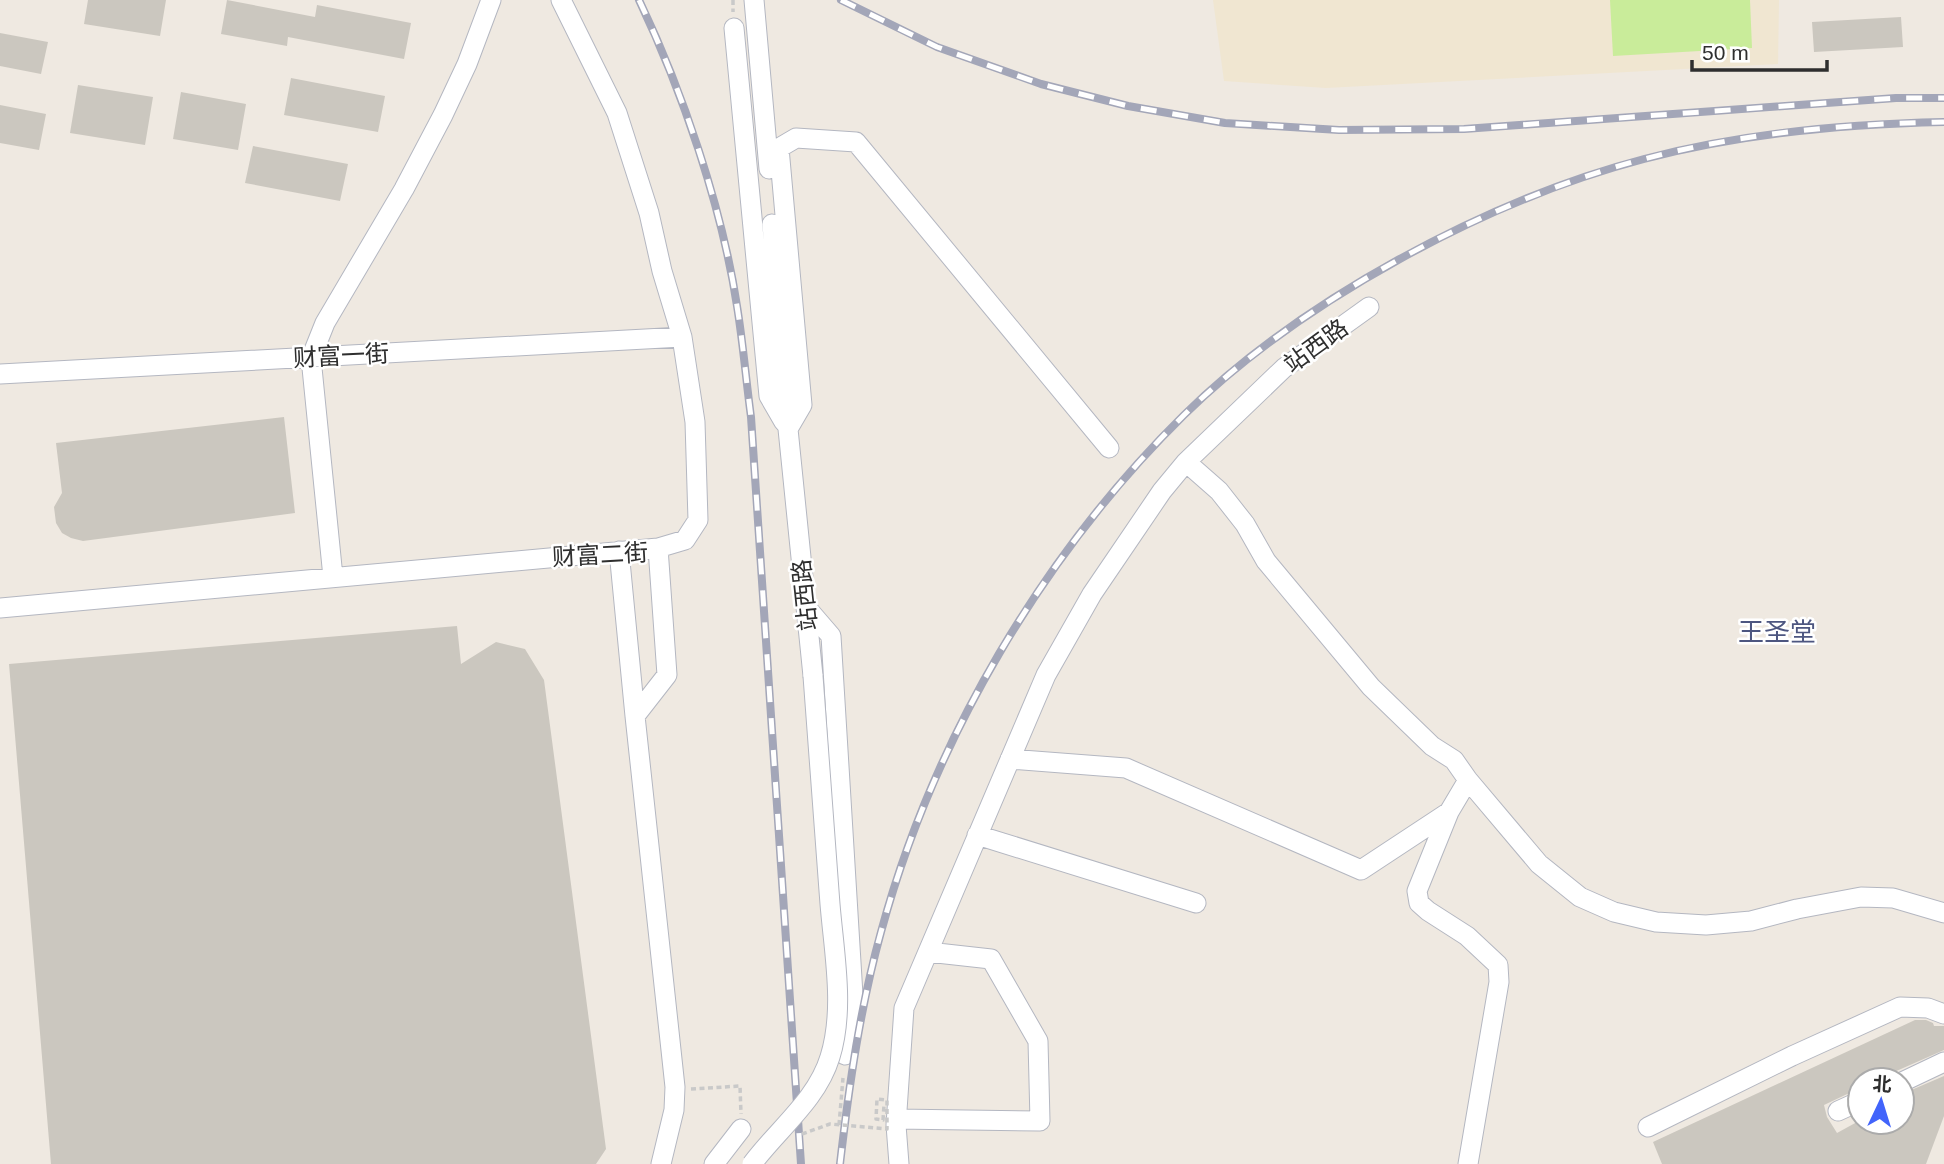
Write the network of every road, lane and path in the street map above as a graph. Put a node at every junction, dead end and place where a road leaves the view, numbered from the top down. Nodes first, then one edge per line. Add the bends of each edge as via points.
1 (491, 0) edge
2 (561, 0) edge
3 (754, 0) edge
4 (734, 28) dead end
5 (1369, 307) dead end
6 (682, 337) junction
7 (311, 358) junction
8 (0, 374) edge
9 (788, 429) junction
10 (1109, 448) dead end
11 (1186, 462) junction
12 (658, 548) junction
13 (619, 551) junction
14 (332, 577) junction
15 (806, 607) junction
16 (0, 608) edge
17 (635, 716) junction
18 (1010, 759) junction
19 (1468, 780) junction
20 (1449, 812) junction
21 (977, 835) junction
22 (1196, 903) dead end
23 (1944, 913) edge
24 (928, 952) junction
25 (1944, 1014) edge
26 (845, 1055) joint
27 (1944, 1062) edge
28 (1916, 1075) edge
29 (675, 1090) junction
30 (1846, 1107) edge
31 (1838, 1111) dead end
32 (890, 1112) junction
33 (839, 1125) junction
34 (1648, 1127) dead end
35 (741, 1129) joint
36 (800, 1135) dead end
37 (661, 1164) edge
38 (714, 1164) edge
39 (752, 1164) edge
40 (899, 1164) edge
41 (1468, 1164) edge

1 - 7 street via 443,115 325,323
2 - 6 street via 617,113
3 - 9 street, 站西路
4 - 9 street via 769,396
5 - 11 street, 站西路 via 1284,368
6 - 7 street, 财富一街
6 - 12 street via 695,422 698,520 685,540
7 - 8 street, 财富一街
7 - 14 street
9 - 10 street via 802,405 779,148 796,138 856,142
9 - 15 street, 站西路
11 - 18 street, 站西路 via 1092,594 1046,675
11 - 19 street via 1219,491 1266,561 1371,687 1432,746 1454,760
12 - 13 street, 财富二街
12 - 17 street, 财富二街 via 667,675
13 - 14 street, 财富二街
13 - 17 street
14 - 16 street, 财富二街
15 - 26 street via 831,636 853,995
15 - 39 street, 站西路, bridge via 835,967 835,1035 820,1080
17 - 29 street
18 - 20 street via 1126,768 1361,870
18 - 21 street, 站西路
19 - 20 street
19 - 23 street via 1539,864 1580,897 1615,912 1656,922 1706,925 1751,921 1861,897 1894,898
20 - 41 street via 1417,891 1419,903 1467,936 1498,965 1499,982
21 - 22 street
21 - 24 street, 站西路
24 - 32 street, 站西路 via 904,1008
24 - 32 street via 991,960 1038,1041 1040,1121
25 - 34 street via 1900,1007
26 - 33 path
27 - 28 street
29 - 35 path via 740,1086
29 - 37 street
30 - 31 street
32 - 33 path, bridge via 883,1120 876,1119 877,1099 887,1100 887,1129
32 - 40 street, 站西路
33 - 36 path, bridge
35 - 38 street

